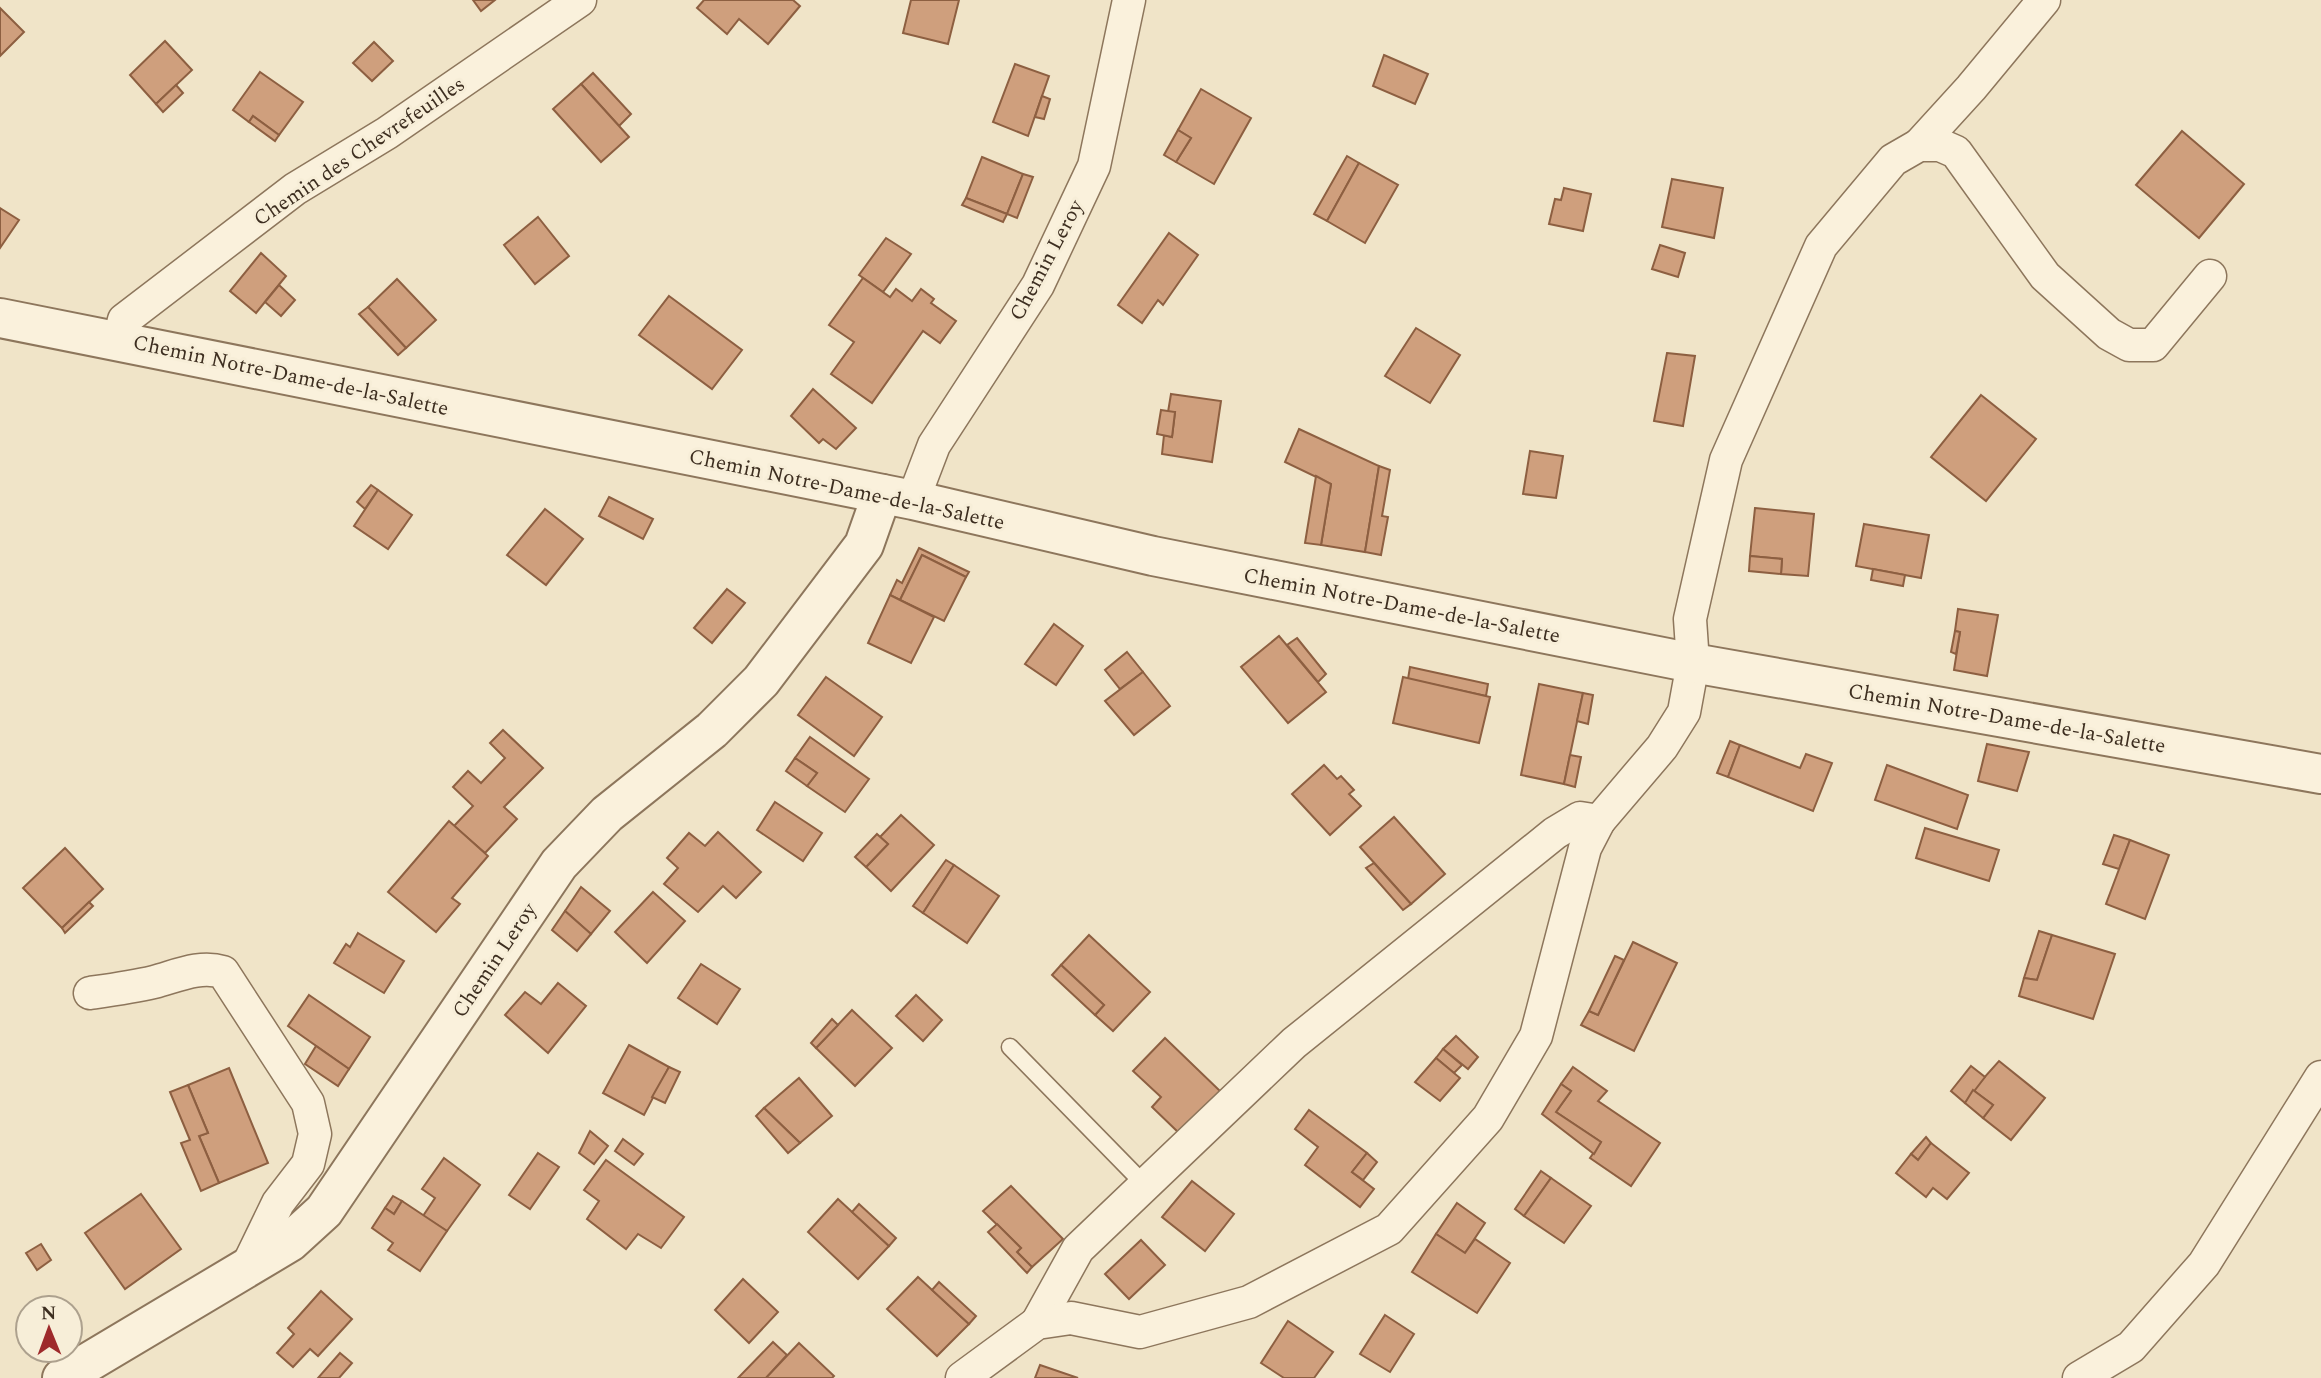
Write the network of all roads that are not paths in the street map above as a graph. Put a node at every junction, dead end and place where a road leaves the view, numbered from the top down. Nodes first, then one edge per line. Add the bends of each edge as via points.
1 (580, 0) edge
2 (1129, 0) edge
3 (2044, 0) edge
4 (1919, 145) junction
5 (2210, 276) dead end
6 (0, 318) edge
7 (119, 340) junction
8 (897, 497) junction
9 (1693, 663) junction
10 (2321, 774) edge
11 (1599, 821) junction
12 (90, 993) dead end
13 (1010, 1047) dead end
14 (2321, 1077) edge
15 (1146, 1186) junction
16 (246, 1269) junction
17 (1037, 1322) junction
18 (62, 1378) edge
19 (962, 1378) edge
20 (2079, 1378) edge

1 - 7 street, Chemin des Chevrefeuilles via 387,133 295,189 124,320
2 - 8 street, Chemin Leroy via 1094,166 1038,285
3 - 4 street
4 - 5 street via 1940,145 1956,152 2045,276 2109,334 2129,345 2153,345
4 - 9 street via 1893,160 1821,246 1726,460 1690,619
6 - 7 street, Chemin Notre-Dame-de-la-Salette
7 - 8 street, Chemin Notre-Dame-de-la-Salette
8 - 9 street, Chemin Notre-Dame-de-la-Salette via 1153,556
8 - 16 street, Chemin Leroy via 761,681 712,730 607,814 559,864 324,1210 290,1242
9 - 10 street, Chemin Notre-Dame-de-la-Salette
9 - 11 street via 1684,712 1662,747
11 - 15 street via 1580,818 1555,833 1294,1043
11 - 17 street via 1585,848 1536,1036 1488,1118 1388,1229 1248,1302 1140,1332 1071,1318
12 - 16 street via 189,971 223,972 308,1104 313,1151 278,1203
13 - 15 lane
14 - 20 street via 2204,1264 2131,1347
15 - 17 street via 1078,1249
16 - 18 street, Chemin Leroy
17 - 19 street

